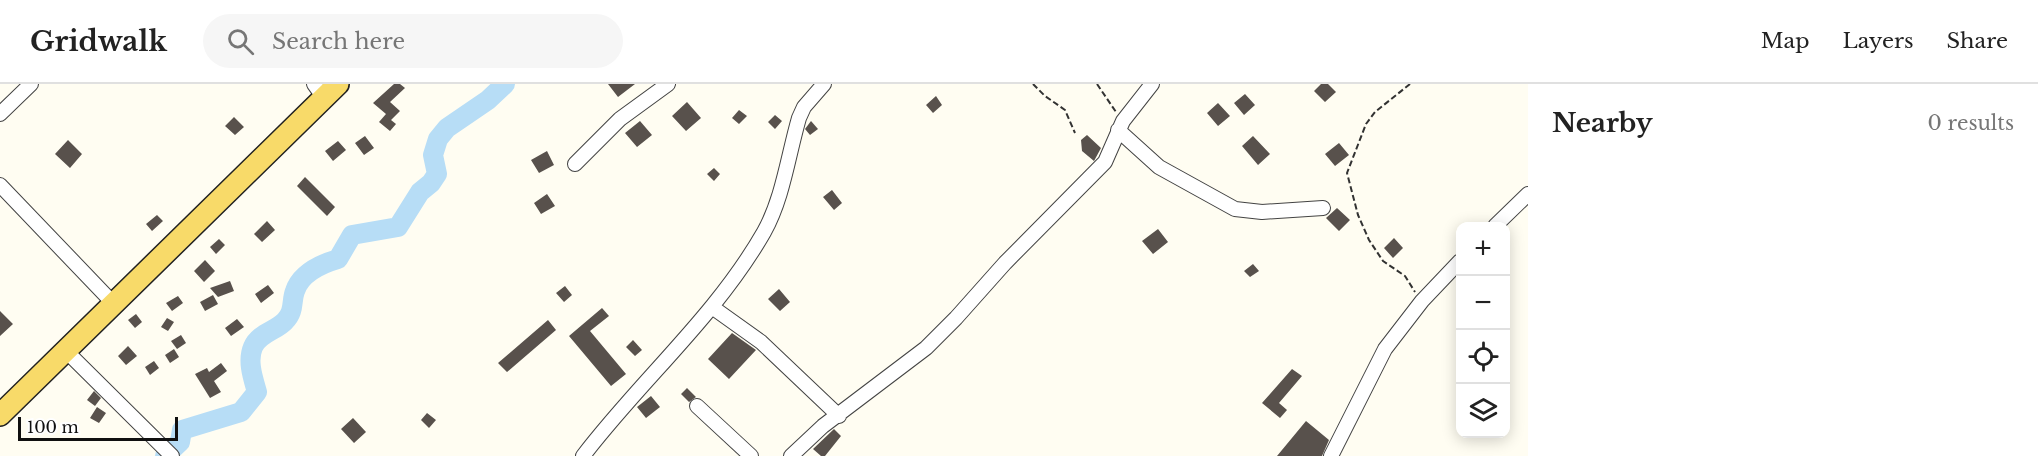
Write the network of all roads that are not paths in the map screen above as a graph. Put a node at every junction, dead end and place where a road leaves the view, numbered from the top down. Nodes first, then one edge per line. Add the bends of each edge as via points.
1 (31, 84) edge
2 (668, 84) edge
3 (824, 84) edge
4 (1152, 84) edge
5 (325, 89) edge
6 (0, 114) edge
7 (1121, 126) junction
8 (575, 164) dead end
9 (0, 185) edge
10 (1528, 194) edge
11 (1323, 208) dead end
12 (1499, 222) edge
13 (1456, 266) edge
14 (113, 303) junction
15 (712, 306) junction
16 (65, 350) junction
17 (697, 406) dead end
18 (0, 415) edge
19 (839, 416) junction
20 (172, 456) edge
21 (583, 456) edge
22 (751, 456) edge
23 (791, 456) edge
24 (1331, 456) edge

1 - 6 street
2 - 8 street via 620,119
3 - 15 street via 799,118 777,202 763,233
4 - 7 street
5 - 14 main road
7 - 11 street via 1159,167 1235,209 1262,212
7 - 19 street via 1105,162 956,318 926,348
9 - 14 street
10 - 12 street
13 - 24 street via 1422,301 1385,349
14 - 16 main road
15 - 19 street via 761,342
15 - 21 street
16 - 18 main road
16 - 20 street
17 - 22 street
19 - 23 street

